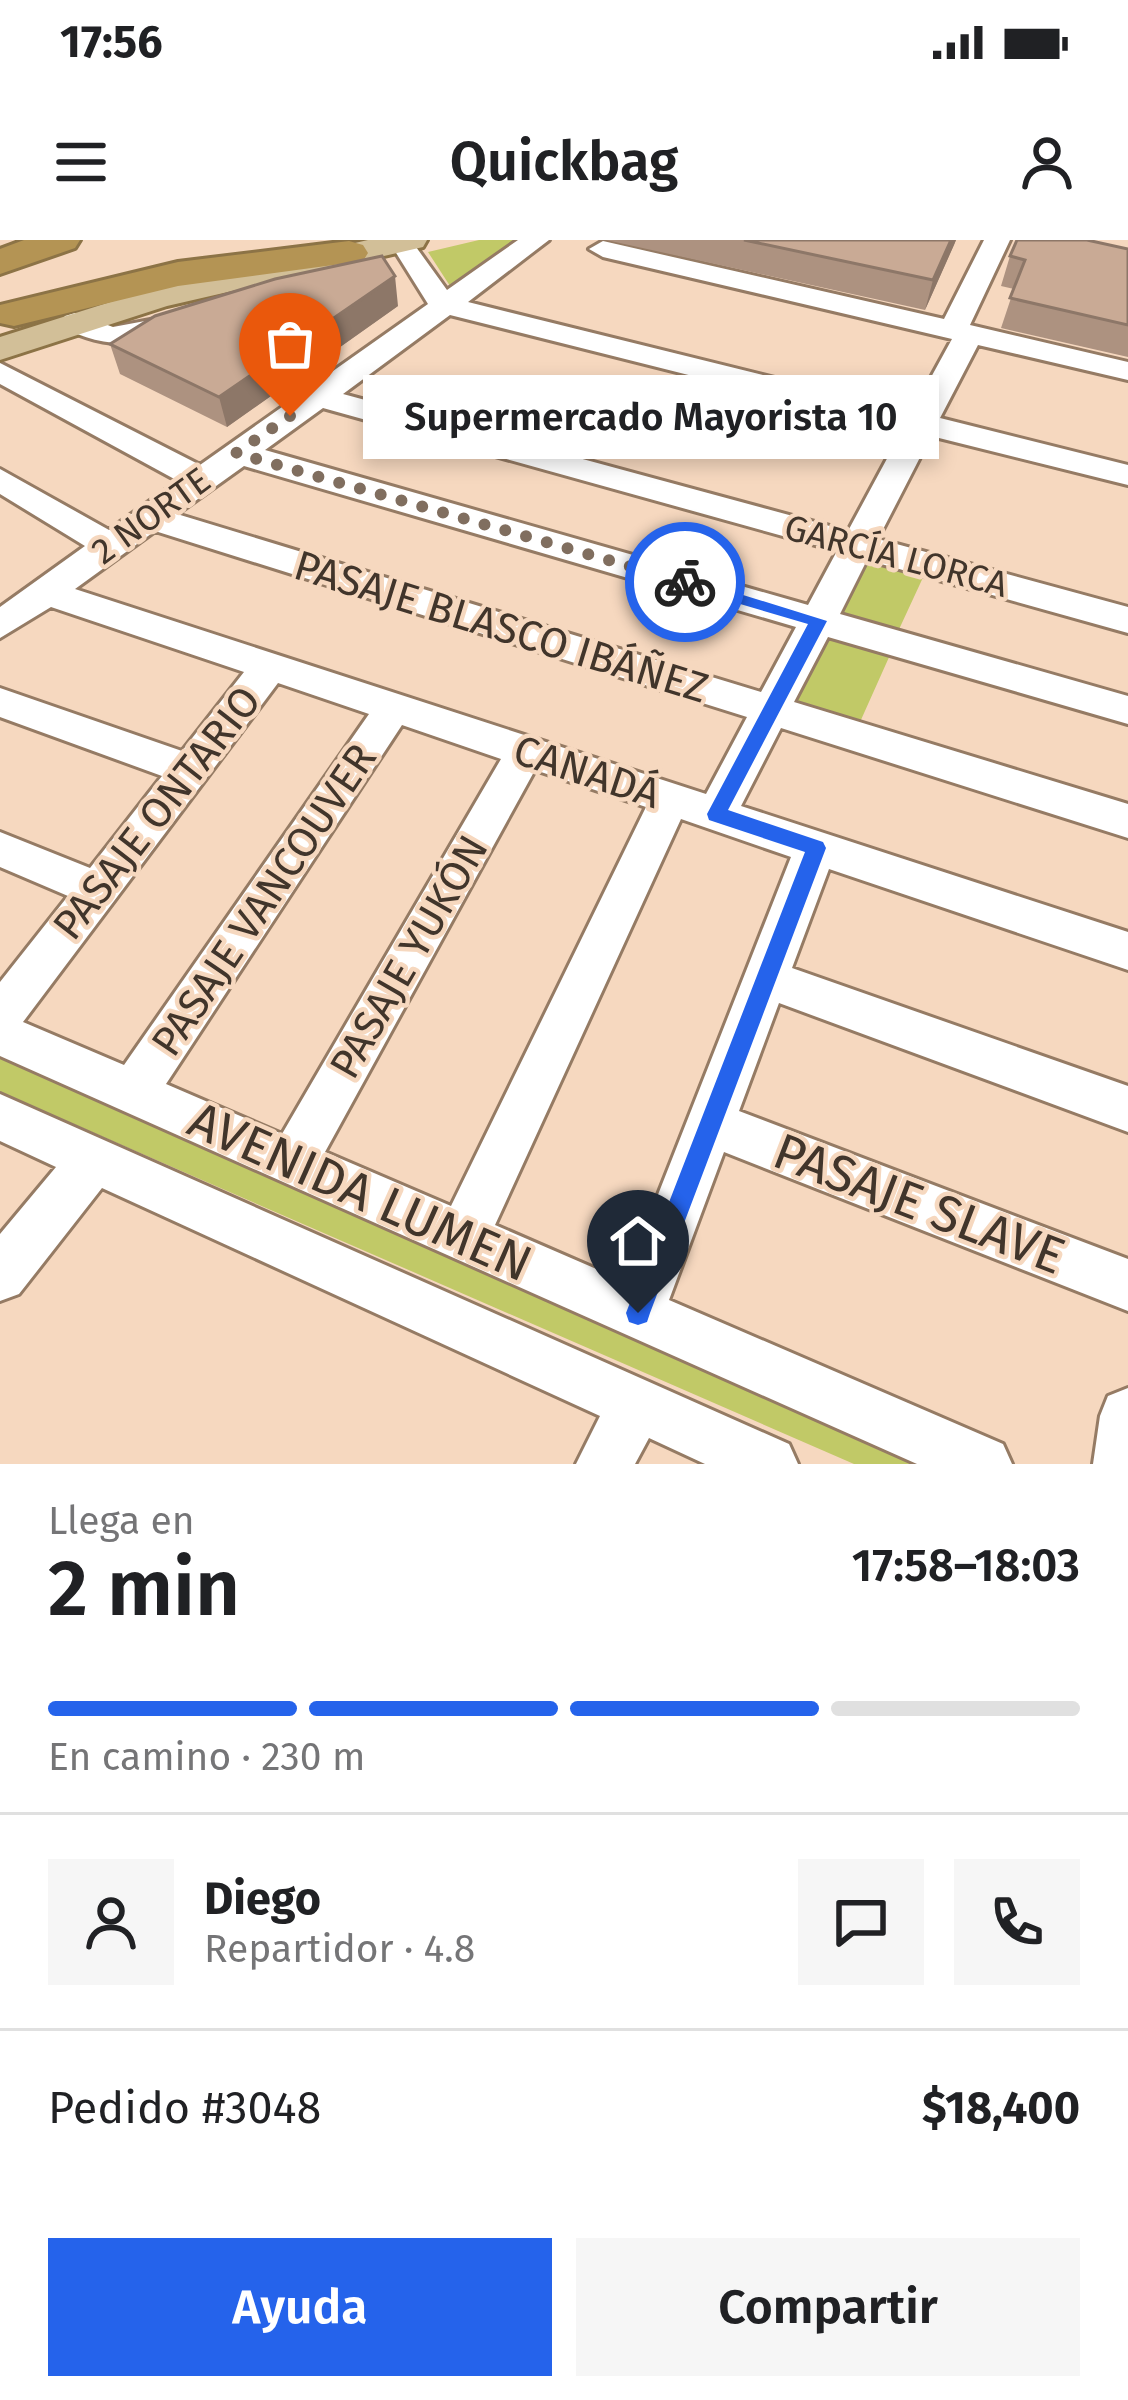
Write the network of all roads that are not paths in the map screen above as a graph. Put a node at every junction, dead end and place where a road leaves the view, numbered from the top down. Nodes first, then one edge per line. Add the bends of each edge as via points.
1 (22, 240) edge
2 (61, 240) edge
3 (212, 240) edge
4 (536, 240) edge
5 (997, 240) edge
6 (0, 249) edge
7 (603, 249) dead end
8 (409, 250) edge
9 (350, 254) junction
10 (0, 262) edge
11 (443, 305) junction
12 (75, 322) junction
13 (5, 328) edge
14 (961, 332) junction
15 (1128, 371) edge
16 (0, 372) edge
17 (316, 396) junction
18 (923, 425) junction
19 (236, 453) junction
20 (1128, 475) edge
21 (200, 479) junction
22 (0, 480) edge
23 (149, 517) junction
24 (110, 545) junction
25 (859, 545) junction
26 (46, 592) junction
27 (4, 617) edge
28 (1128, 620) edge
29 (818, 621) junction
30 (270, 666) junction
31 (0, 702) edge
32 (394, 707) junction
33 (771, 710) junction
34 (1128, 710) edge
35 (526, 752) junction
36 (190, 770) junction
37 (670, 799) junction
38 (716, 814) junction
39 (1128, 821) edge
40 (816, 848) junction
41 (0, 849) edge
42 (98, 890) junction
43 (1128, 951) edge
44 (765, 978) junction
45 (0, 1017) edge
46 (0, 1034) edge
47 (133, 1093) junction
48 (1128, 1109) edge
49 (0, 1117) edge
50 (709, 1123) junction
51 (94, 1159) junction
52 (292, 1162) junction
53 (463, 1237) junction
54 (0, 1275) edge
55 (1128, 1285) edge
56 (638, 1313) junction
57 (636, 1406) junction
58 (1128, 1416) edge
59 (605, 1464) edge
60 (769, 1464) edge
61 (983, 1464) edge
62 (1122, 1464) edge

1 - 6 highway
2 - 10 highway
3 - 13 highway
4 - 11 street, 2 NORTE
5 - 14 street
7 - 14 street
8 - 9 main road
8 - 11 street
8 - 12 street via 136,336 102,335
9 - 12 main road
9 - 13 highway via 178,274
11 - 17 street, 2 NORTE
11 - 18 street
12 - 13 main road
14 - 15 street
14 - 18 street
16 - 21 street
17 - 19 street, 2 NORTE
17 - 25 street, GARCÍA LORCA
18 - 20 street
18 - 25 street
19 - 21 street, 2 NORTE
19 - 29 street
21 - 23 street, 2 NORTE
22 - 24 street
23 - 24 street, 2 NORTE
23 - 33 street, PASAJE BLASCO IBÁÑEZ
24 - 26 street, 2 NORTE
25 - 28 street, GARCÍA LORCA
25 - 29 street
26 - 27 street, 2 NORTE
26 - 30 street, CANADÁ
29 - 33 street
29 - 34 street
30 - 32 street, CANADÁ
30 - 36 street, PASAJE ONTARIO
31 - 36 street
32 - 35 street, CANADÁ
32 - 47 street, PASAJE VANCOUVER
33 - 38 street
33 - 39 street, PASAJE BLASCO IBÁÑEZ
35 - 37 street, CANADÁ
35 - 52 street, PASAJE YUKÓN
36 - 42 street, PASAJE ONTARIO
37 - 38 street, CANADÁ
37 - 53 street
38 - 40 street, CANADÁ
40 - 43 street, CANADÁ
40 - 44 street
41 - 42 street
42 - 45 street, PASAJE ONTARIO
44 - 48 street
44 - 50 street
46 - 47 street, AVENIDA LUMEN
47 - 52 street, AVENIDA LUMEN
49 - 51 street, AVENIDA LUMEN
50 - 55 street, PASAJE SLAVE
50 - 56 street
51 - 54 street
51 - 57 street, AVENIDA LUMEN
52 - 53 street, AVENIDA LUMEN
53 - 56 street, AVENIDA LUMEN
56 - 61 street, AVENIDA LUMEN
57 - 59 street
57 - 60 street, AVENIDA LUMEN
58 - 62 street

